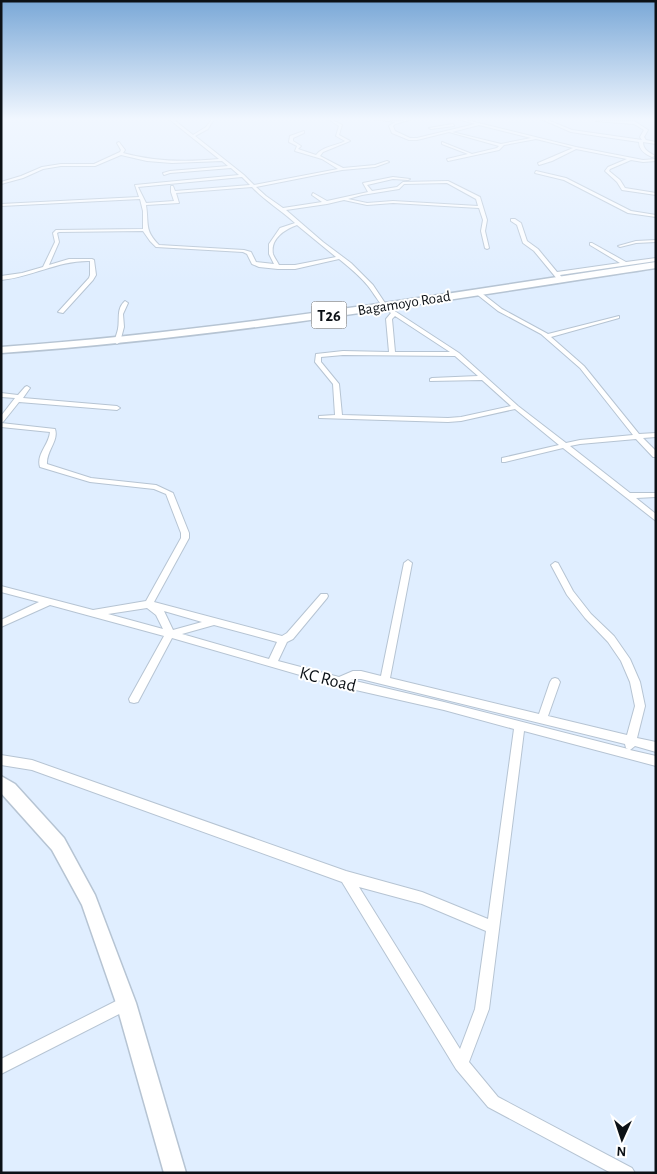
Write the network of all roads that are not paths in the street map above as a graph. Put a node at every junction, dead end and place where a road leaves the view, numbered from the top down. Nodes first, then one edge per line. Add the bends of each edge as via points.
1 (29, 174) edge
2 (240, 174) edge
3 (317, 174) edge
4 (541, 174) edge
5 (610, 174) edge
6 (243, 176) junction
7 (171, 182) junction
8 (413, 182) junction
9 (1, 183) edge
10 (253, 186) junction
11 (173, 192) junction
12 (372, 192) junction
13 (312, 194) dead end
14 (656, 194) edge
15 (343, 200) junction
16 (142, 201) junction
17 (327, 203) junction
18 (1, 205) edge
19 (481, 207) junction
20 (282, 209) junction
21 (656, 216) edge
22 (513, 220) dead end
23 (298, 223) junction
24 (144, 230) junction
25 (656, 241) edge
26 (592, 244) dead end
27 (620, 246) dead end
28 (487, 248) dead end
29 (341, 257) junction
30 (656, 259) edge
31 (624, 263) junction
32 (656, 265) edge
33 (278, 266) junction
34 (45, 267) junction
35 (559, 277) junction
36 (1, 278) edge
37 (477, 292) junction
38 (125, 303) dead end
39 (389, 310) junction
40 (61, 312) dead end
41 (617, 317) dead end
42 (547, 336) junction
43 (117, 342) junction
44 (1, 350) edge
45 (392, 354) junction
46 (457, 354) junction
47 (482, 378) junction
48 (432, 380) dead end
49 (27, 388) dead end
50 (1, 395) edge
51 (19, 399) junction
52 (117, 408) dead end
53 (516, 408) junction
54 (322, 417) dead end
55 (339, 418) junction
56 (1, 421) edge
57 (1, 425) edge
58 (656, 435) edge
59 (637, 436) junction
60 (566, 445) junction
61 (656, 455) edge
62 (504, 460) dead end
63 (656, 495) edge
64 (628, 496) junction
65 (656, 518) edge
66 (408, 563) dead end
67 (555, 565) dead end
68 (1, 589) edge
69 (324, 596) dead end
70 (48, 602) junction
71 (149, 604) junction
72 (90, 612) junction
73 (214, 622) junction
74 (1, 624) edge
75 (170, 634) junction
76 (284, 640) junction
77 (272, 664) junction
78 (385, 680) junction
79 (338, 682) junction
80 (555, 682) dead end
81 (134, 699) dead end
82 (542, 719) junction
83 (520, 726) junction
84 (632, 741) junction
85 (656, 747) edge
86 (628, 752) junction
87 (1, 760) edge
88 (656, 760) edge
89 (1, 783) edge
90 (346, 877) junction
91 (493, 927) junction
92 (126, 1003) junction
93 (461, 1064) junction
94 (1, 1067) edge
95 (175, 1173) edge
96 (626, 1173) edge

1 - 9 street
2 - 6 street
3 - 10 street
4 - 21 street via 565,179 630,212
5 - 14 street via 623,189
6 - 7 street
6 - 10 street
7 - 11 street
7 - 16 street via 136,186
8 - 12 street via 401,183 400,188
8 - 12 street via 396,178 364,184
8 - 19 street via 451,183 475,195
10 - 11 street
10 - 20 street
11 - 16 street via 175,203
12 - 15 street
13 - 17 street
15 - 17 street
15 - 19 street via 367,204 389,202
16 - 18 street
16 - 24 street
17 - 20 street
19 - 28 street
20 - 23 street
22 - 35 street via 519,224 525,242
23 - 29 street
23 - 33 street via 282,229 271,244 271,254
24 - 33 street via 158,246 244,251 256,264
24 - 34 street via 57,231 57,242
25 - 27 street
26 - 31 street
29 - 33 street via 302,266
29 - 39 street via 365,279
30 - 31 street
31 - 35 street
32 - 35 highway, Bagamoyo Road / T26
34 - 36 street via 18,277
34 - 40 street via 92,260 91,279
35 - 37 highway, Bagamoyo Road / T26
37 - 39 highway, Bagamoyo Road / T26
37 - 42 street via 497,309
38 - 43 street via 120,314
39 - 43 highway, Bagamoyo Road / T26
39 - 45 street
39 - 46 street
41 - 42 street
42 - 59 street via 582,367
43 - 44 highway, Bagamoyo Road / T26
45 - 46 street
45 - 55 street via 318,355 318,362 336,384
46 - 47 street
47 - 48 street
47 - 53 street
49 - 51 street
50 - 51 street
51 - 52 street
51 - 56 street
53 - 55 street via 448,420
53 - 60 street
54 - 55 street
57 - 71 street via 53,430 52,441 42,460 46,466 90,480 156,487 169,493 185,538
58 - 59 street
59 - 60 street
59 - 61 street
60 - 62 street
60 - 64 street
63 - 64 street
64 - 65 street
66 - 78 street
67 - 84 street via 570,593 611,638 631,671 640,706
68 - 70 street, KC Road
69 - 76 street
70 - 72 street, KC Road
70 - 74 street
71 - 72 street
71 - 73 street
71 - 75 street via 160,613
72 - 75 street, KC Road
73 - 75 street
73 - 76 street
75 - 77 street, KC Road
75 - 81 street
76 - 77 street
77 - 79 street, KC Road
78 - 79 street via 353,674
78 - 82 street
79 - 83 street, KC Road
80 - 82 street
82 - 84 street
83 - 86 street, KC Road
83 - 91 street
84 - 85 street
84 - 86 street
86 - 88 street, KC Road
87 - 90 street via 32,765
89 - 92 street via 58,844 90,901
90 - 91 street via 422,898
90 - 93 street
91 - 93 street via 482,1009
92 - 94 street
92 - 95 street
93 - 96 street via 493,1102

